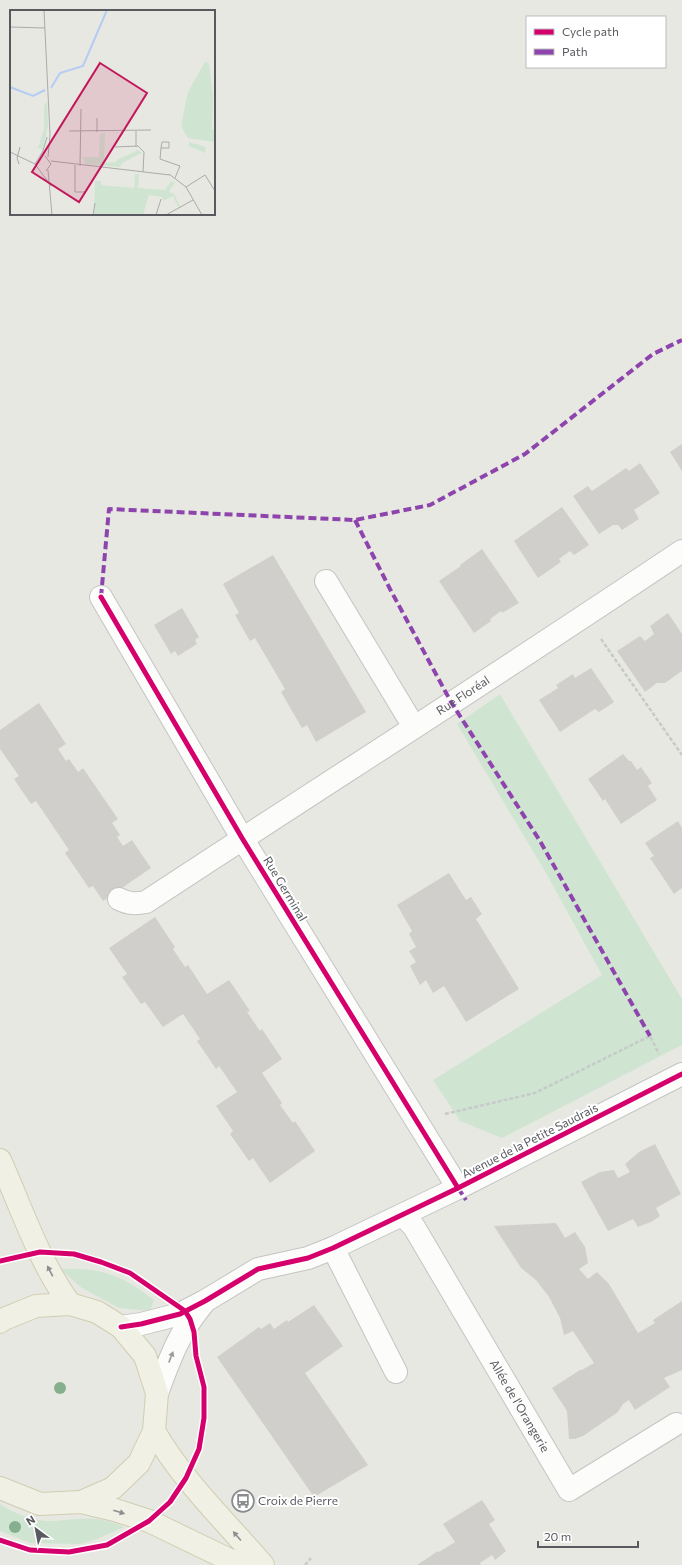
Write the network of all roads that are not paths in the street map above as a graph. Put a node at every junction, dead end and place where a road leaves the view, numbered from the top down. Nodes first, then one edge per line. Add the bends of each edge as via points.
1 (682, 551) edge
2 (326, 582) dead end
3 (101, 597) dead end
4 (414, 727) junction
5 (242, 838) junction
6 (119, 899) dead end
7 (682, 1074) edge
8 (0, 1160) edge
9 (458, 1188) junction
10 (403, 1215) junction
11 (333, 1248) junction
12 (205, 1301) junction
13 (70, 1304) junction
14 (0, 1322) edge
15 (121, 1327) junction
16 (396, 1372) dead end
17 (157, 1393) junction
18 (676, 1424) dead end
19 (154, 1431) junction
20 (0, 1488) edge
21 (81, 1502) junction
22 (240, 1565) edge
23 (263, 1565) edge

1 - 4 street, Rue Floréal
2 - 4 street
3 - 5 street, Rue Germinal
4 - 5 street, Rue Floréal
5 - 6 street, Rue Floréal via 146,902 127,903
5 - 9 street, Rue Germinal
7 - 9 street, Avenue de la Petite Saudrais
13 -> 8 main road via 60,1291 40,1252
9 - 10 street, Avenue de la Petite Saudrais
10 - 11 street, Avenue de la Petite Saudrais
10 - 18 street, Allée de l'Orangerie via 414,1228 569,1490
11 - 12 street, Avenue de la Petite Saudrais via 308,1258 258,1268
11 - 16 street
12 - 15 street, Avenue de la Petite Saudrais via 180,1314
17 -> 12 street, Avenue de la Petite Saudrais via 175,1346 190,1319
13 - 14 main road via 36,1306
13 - 15 main road via 97,1312
15 - 17 main road via 146,1356
17 - 19 main road
19 - 21 main road via 139,1463 113,1488
23 -> 19 main road via 181,1472 166,1453
20 - 21 main road via 40,1504
21 -> 22 main road via 149,1521

